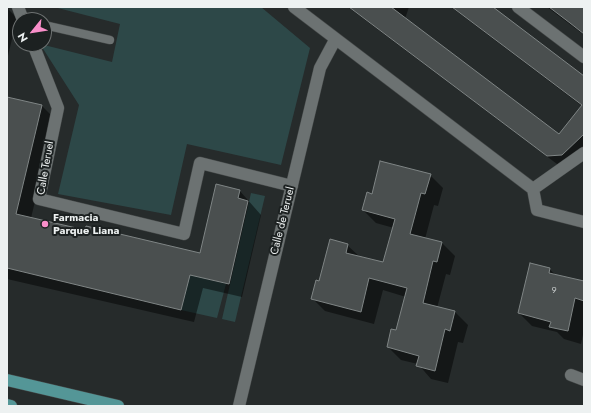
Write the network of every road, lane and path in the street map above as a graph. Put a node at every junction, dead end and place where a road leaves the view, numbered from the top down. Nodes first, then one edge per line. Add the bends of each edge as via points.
1 (294, 7) edge
2 (518, 7) edge
3 (52, 27) edge
4 (110, 40) dead end
5 (335, 40) junction
6 (36, 52) edge
7 (584, 57) edge
8 (584, 153) edge
9 (292, 186) junction
10 (533, 189) junction
11 (584, 222) edge
12 (571, 374) dead end
13 (7, 380) edge
14 (584, 380) edge
15 (7, 405) edge
16 (11, 406) edge
17 (118, 406) edge
18 (239, 406) edge

1 - 5 street
2 - 7 street
3 - 4 lane
5 - 9 street, Calle de Teruel via 320,68
5 - 10 street
6 - 9 street, Calle Teruel via 58,108 39,199 184,234 200,164
8 - 10 street
9 - 18 street, Calle de Teruel
10 - 11 street via 537,210
12 - 14 street
13 - 17 main road
15 - 16 main road

